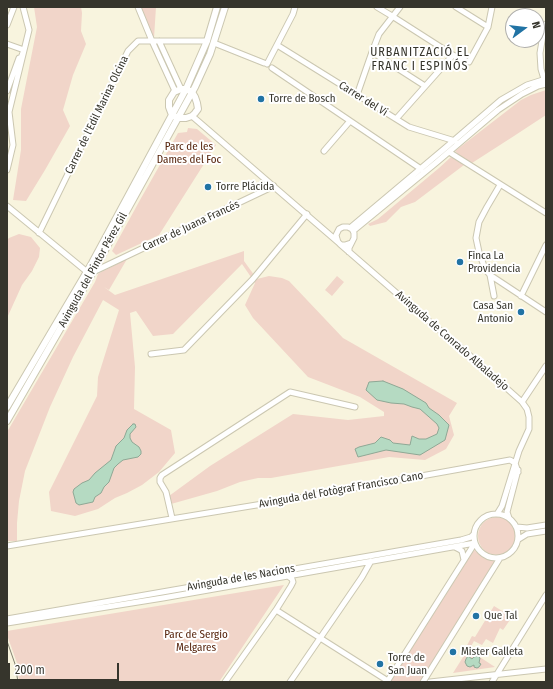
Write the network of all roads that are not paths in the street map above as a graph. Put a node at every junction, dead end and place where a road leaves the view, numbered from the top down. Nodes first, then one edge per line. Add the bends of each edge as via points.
1 (14, 7) edge
2 (23, 7) edge
3 (138, 7) edge
4 (217, 7) edge
5 (224, 7) edge
6 (296, 7) edge
7 (377, 7) edge
8 (400, 7) edge
9 (456, 7) edge
10 (492, 7) edge
11 (392, 16) junction
12 (546, 24) edge
13 (7, 25) edge
14 (488, 27) junction
15 (159, 40) junction
16 (152, 41) junction
17 (210, 42) junction
18 (7, 44) edge
19 (277, 45) junction
20 (372, 52) junction
21 (453, 56) junction
22 (272, 68) dead end
23 (545, 81) edge
24 (425, 86) junction
25 (183, 90) junction
26 (7, 91) edge
27 (357, 95) junction
28 (175, 116) junction
29 (192, 116) junction
30 (396, 119) junction
31 (350, 120) junction
32 (454, 141) junction
33 (324, 151) dead end
34 (449, 152) junction
35 (421, 169) junction
36 (7, 170) edge
37 (500, 185) junction
38 (274, 186) junction
39 (7, 206) edge
40 (546, 213) edge
41 (307, 214) junction
42 (352, 230) junction
43 (39, 233) junction
44 (337, 233) junction
45 (330, 235) junction
46 (339, 243) junction
47 (351, 244) junction
48 (546, 245) edge
49 (349, 252) junction
50 (101, 257) junction
51 (108, 265) junction
52 (89, 272) junction
53 (490, 275) junction
54 (494, 296) dead end
55 (521, 296) junction
56 (546, 312) edge
57 (151, 354) dead end
58 (546, 366) edge
59 (522, 402) junction
60 (7, 407) edge
61 (355, 408) dead end
62 (7, 420) edge
63 (519, 451) junction
64 (512, 462) junction
65 (499, 463) junction
66 (518, 471) junction
67 (511, 476) junction
68 (497, 514) junction
69 (172, 518) junction
70 (509, 518) junction
71 (546, 525) edge
72 (517, 527) junction
73 (546, 531) edge
74 (474, 534) junction
75 (519, 539) junction
76 (475, 543) junction
77 (7, 546) edge
78 (454, 546) junction
79 (500, 558) junction
80 (464, 560) junction
81 (371, 561) junction
82 (288, 576) junction
83 (546, 595) edge
84 (276, 610) junction
85 (7, 619) edge
86 (18, 619) junction
87 (7, 623) edge
88 (320, 638) junction
89 (546, 669) edge
90 (429, 672) junction
91 (497, 674) junction
92 (439, 680) junction
93 (388, 681) edge
94 (225, 682) edge
95 (290, 682) edge
96 (423, 682) edge
97 (430, 682) edge
98 (492, 682) edge

1 - 13 street
2 - 36 street via 29,30 9,112 13,145
3 - 16 street
4 - 17 main road, Avinguda del Pintor Pérez Gil
5 - 17 main road, Avinguda del Pintor Pérez Gil
6 - 19 street
7 - 11 street
8 - 11 street
9 - 14 street
10 - 14 street
11 - 20 street via 379,34
11 - 21 street
12 - 23 street via 540,53
14 - 21 street via 469,62
15 - 16 street, Carrer de l'Edil Marina Olcina
15 - 17 street, Carrer de l'Edil Marina Olcina
15 - 25 street
16 - 25 street
16 - 43 street, Carrer de l'Edil Marina Olcina via 138,42 128,52
17 - 19 street, Carrer de l'Edil Marina Olcina via 265,63
17 - 25 main road, Avinguda del Pintor Pérez Gil via 210,54
18 - 26 street via 24,50
19 - 27 street, Carrer del Vi
20 - 24 street
20 - 27 street
21 - 24 street
22 - 31 street
23 - 32 street via 527,85 500,100
23 - 34 street via 498,110
24 - 30 street
25 - 28 main road, Avinguda del Pintor Pérez Gil
25 - 28 main road, Avinguda del Pintor Pérez Gil via 169,100 169,107
25 - 29 main road via 195,97 198,109
27 - 30 street, Carrer del Vi
28 - 29 main road
28 - 50 main road, Avinguda del Pintor Pérez Gil
28 - 52 main road, Avinguda del Pintor Pérez Gil
29 - 38 street, Avinguda de Conrado Albaladejo
30 - 32 street, Carrer del Vi via 409,127
31 - 33 street
31 - 35 street
32 - 35 street
34 - 37 street
34 - 42 street
35 - 42 street
37 - 40 street
37 - 53 street via 486,206 476,238 485,269
38 - 41 street, Avinguda de Conrado Albaladejo
38 - 51 street, Carrer de Juana Francés
39 - 43 street
41 - 45 street, Avinguda de Conrado Albaladejo
41 - 57 street via 253,279 184,350
42 - 44 street via 346,227
42 - 47 street via 354,238
43 - 52 street
44 - 45 street
44 - 46 street
45 - 46 street, Avinguda de Conrado Albaladejo
46 - 47 street via 345,246
46 - 49 street, Avinguda de Conrado Albaladejo
47 - 49 street
48 - 55 street
49 - 59 street, Avinguda de Conrado Albaladejo
50 - 51 street
50 - 52 main road, Avinguda del Pintor Pérez Gil
51 - 52 street, Carrer de Juana Francés
52 - 60 main road, Avinguda del Pintor Pérez Gil
52 - 62 main road, Avinguda del Pintor Pérez Gil
53 - 54 street
53 - 55 street
55 - 56 street
58 - 59 street
59 - 63 street via 527,409 529,429
61 - 69 street via 290,392 162,475 160,482 166,492
63 - 64 street
63 - 66 street
64 - 65 street, Avinguda del Fotògraf Francisco Cano
64 - 66 street
64 - 67 street
65 - 67 street via 508,465
65 - 69 street, Avinguda del Fotògraf Francisco Cano
66 - 70 street via 507,512
67 - 68 street
68 - 70 street
68 - 74 street via 484,518 476,526
69 - 77 street, Avinguda del Fotògraf Francisco Cano
70 - 72 street
71 - 72 street
72 - 75 street
73 - 75 street via 528,534
74 - 76 street
74 - 86 street, Avinguda de les Nacions via 454,541
75 - 79 street via 510,554
76 - 78 street, Avinguda de les Nacions
76 - 79 street via 487,557
76 - 80 street
78 - 80 street via 462,551
78 - 81 street, Avinguda de les Nacions
79 - 90 street
80 - 93 street
81 - 82 street, Avinguda de les Nacions
81 - 88 street
82 - 84 street via 293,582
82 - 86 street, Avinguda de les Nacions
83 - 91 street
84 - 88 street
84 - 94 street
85 - 86 street, Avinguda de les Nacions
86 - 87 street, Avinguda de les Nacions
88 - 93 street
88 - 95 street
89 - 91 street
90 - 92 street via 432,677
90 - 96 street
91 - 92 street
91 - 98 street
92 - 97 street

